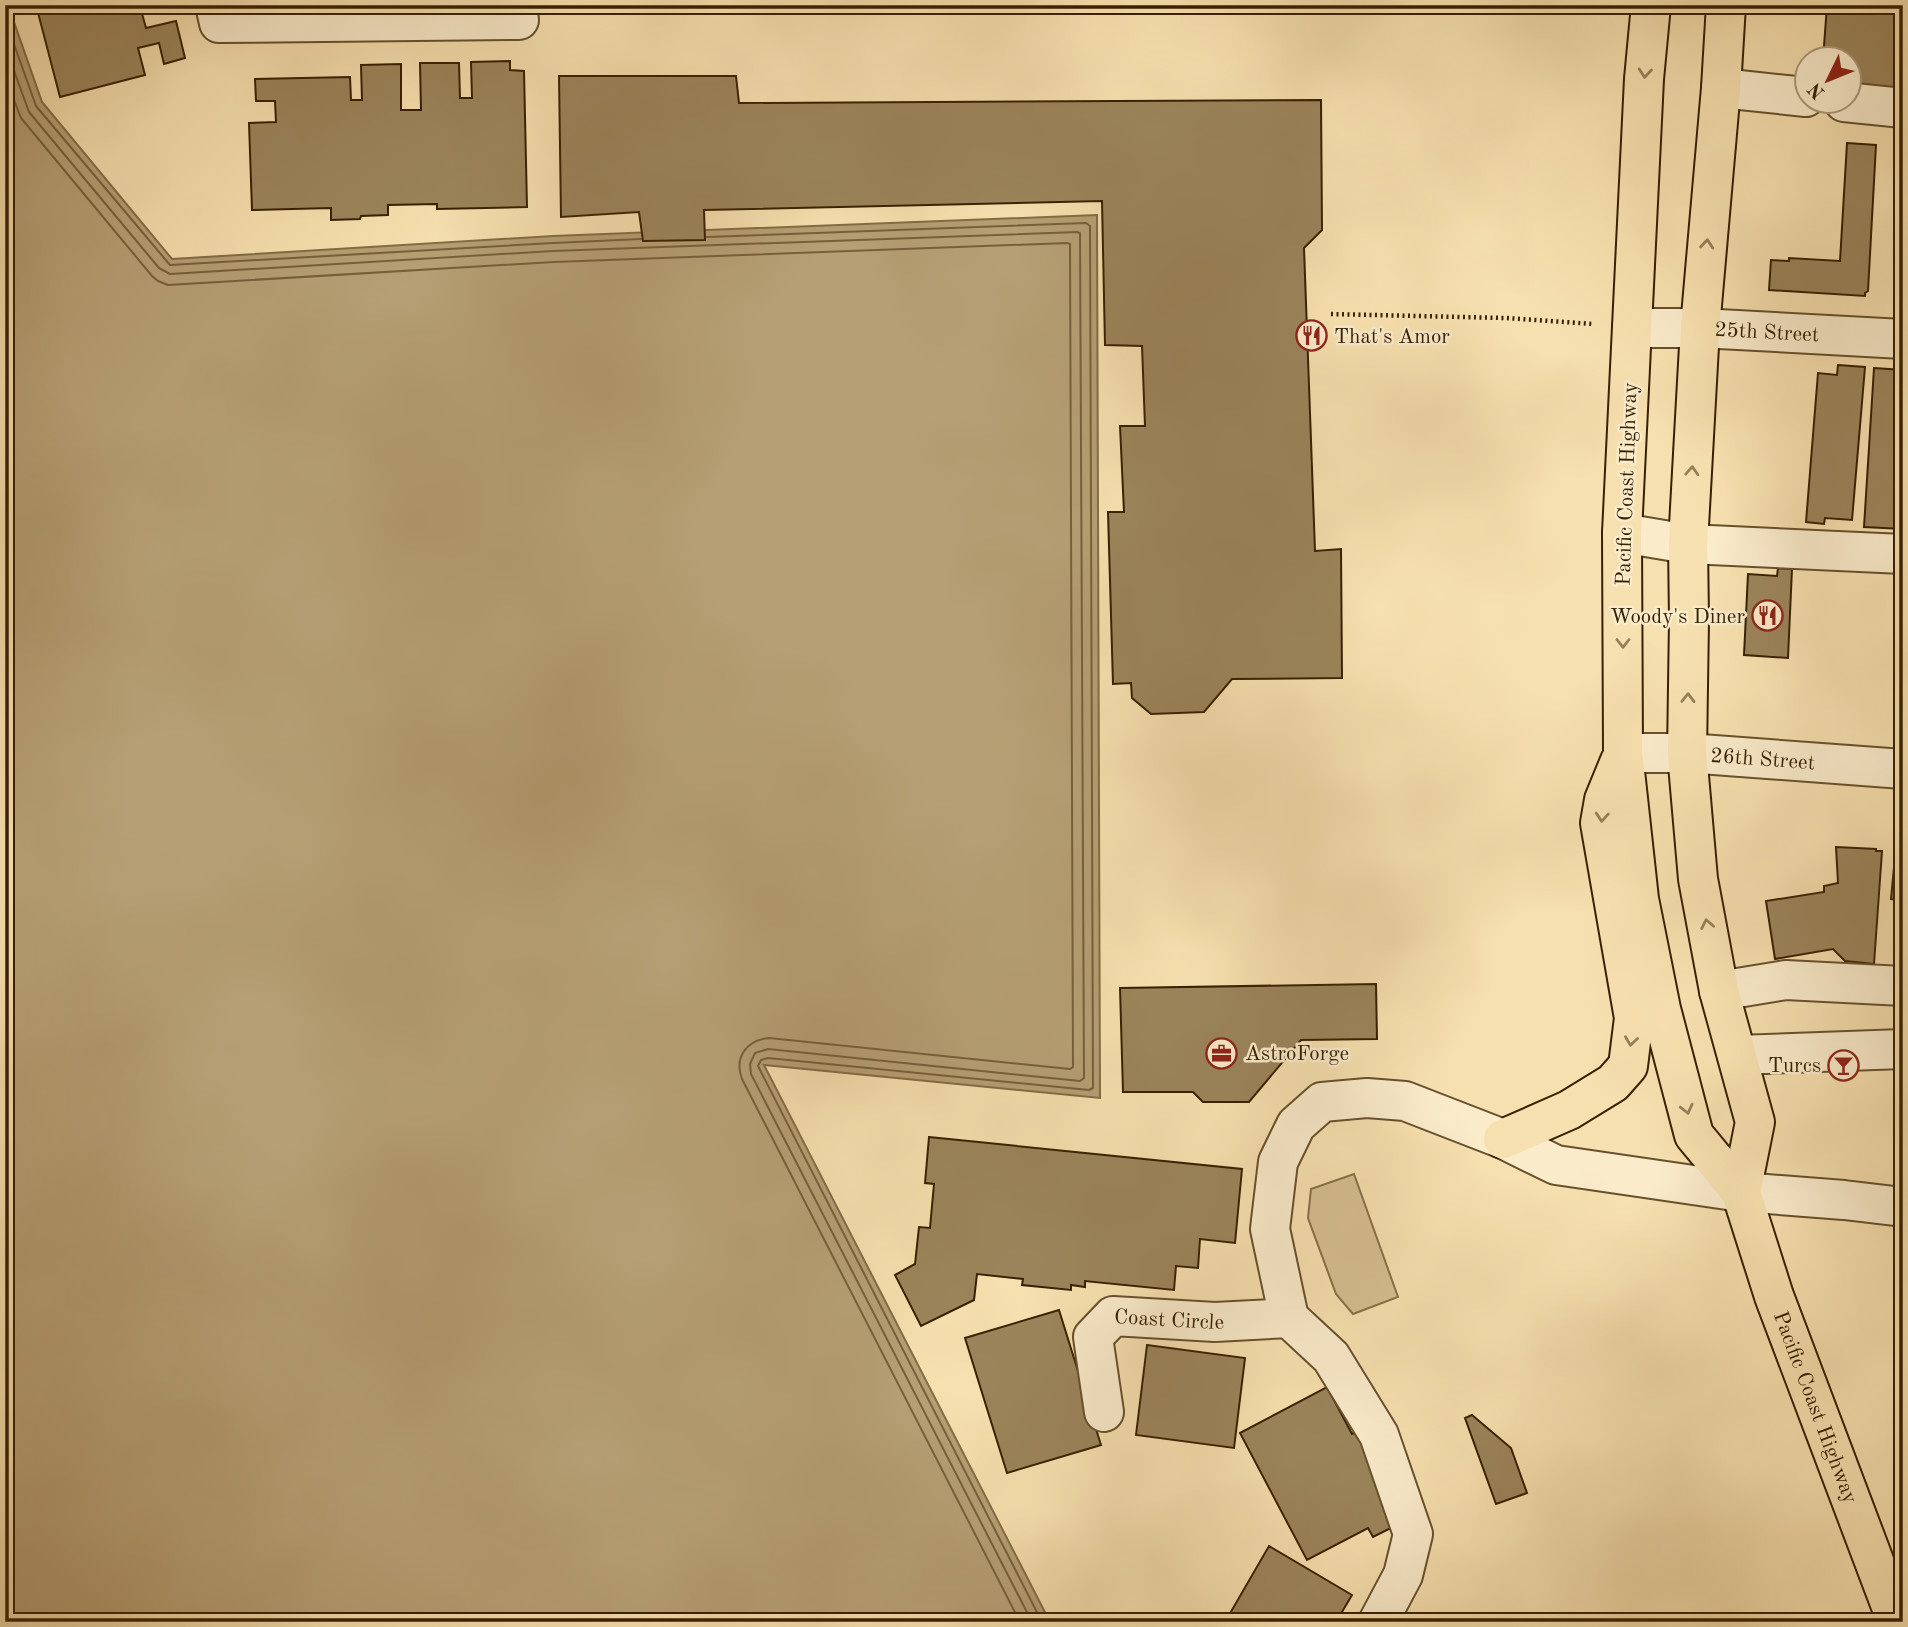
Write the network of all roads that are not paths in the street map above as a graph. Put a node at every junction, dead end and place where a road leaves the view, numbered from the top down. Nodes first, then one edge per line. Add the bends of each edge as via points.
1 (1651, 5) edge
2 (1726, 5) edge
3 (373, 13) edge
4 (217, 14) edge
5 (519, 20) dead end
6 (1721, 88) junction
7 (1792, 95) edge
8 (1862, 104) edge
9 (1903, 108) edge
10 (1632, 328) junction
11 (1700, 328) junction
12 (1903, 339) edge
13 (1622, 533) junction
14 (1688, 544) junction
15 (1903, 554) edge
16 (1623, 753) junction
17 (1687, 753) junction
18 (1903, 769) edge
19 (1903, 985) edge
20 (1719, 991) junction
21 (1903, 1049) edge
22 (1737, 1055) junction
23 (1503, 1139) junction
24 (1741, 1192) junction
25 (1903, 1207) edge
26 (1289, 1318) junction
27 (1104, 1412) dead end
28 (1378, 1622) edge
29 (1897, 1622) edge

1 -> 10 highway, Pacific Coast Highway
2 - 6 highway, Pacific Coast Highway
3 - 4 street
3 - 5 street
6 - 7 street
11 -> 6 highway, Pacific Coast Highway
8 - 9 street
10 - 11 street, 25th Street
10 - 13 highway, Pacific Coast Highway
11 - 12 street, 25th Street
14 -> 11 highway, Pacific Coast Highway
13 - 14 street
13 -> 16 highway, Pacific Coast Highway
14 - 15 street
17 -> 14 highway, Pacific Coast Highway
16 - 17 street, 26th Street
16 -> 23 highway via 1600,822 1634,1018 1628,1066 1613,1083 1569,1110
16 -> 24 highway, Pacific Coast Highway via 1639,899 1661,1009 1694,1135
17 - 18 street, 26th Street
20 -> 17 highway, Pacific Coast Highway via 1698,879
19 - 20 street via 1786,980
20 - 22 highway, Pacific Coast Highway
21 - 22 street
22 - 24 highway, Pacific Coast Highway via 1755,1122
23 - 24 street via 1556,1165
23 - 26 street via 1405,1101 1322,1102 1296,1125 1278,1162 1270,1229
24 - 25 street
24 - 29 highway, Pacific Coast Highway via 1774,1296
26 - 27 street, Coast Circle via 1216,1322 1113,1317 1093,1337
26 - 28 street via 1331,1357 1378,1435 1413,1534 1403,1575

